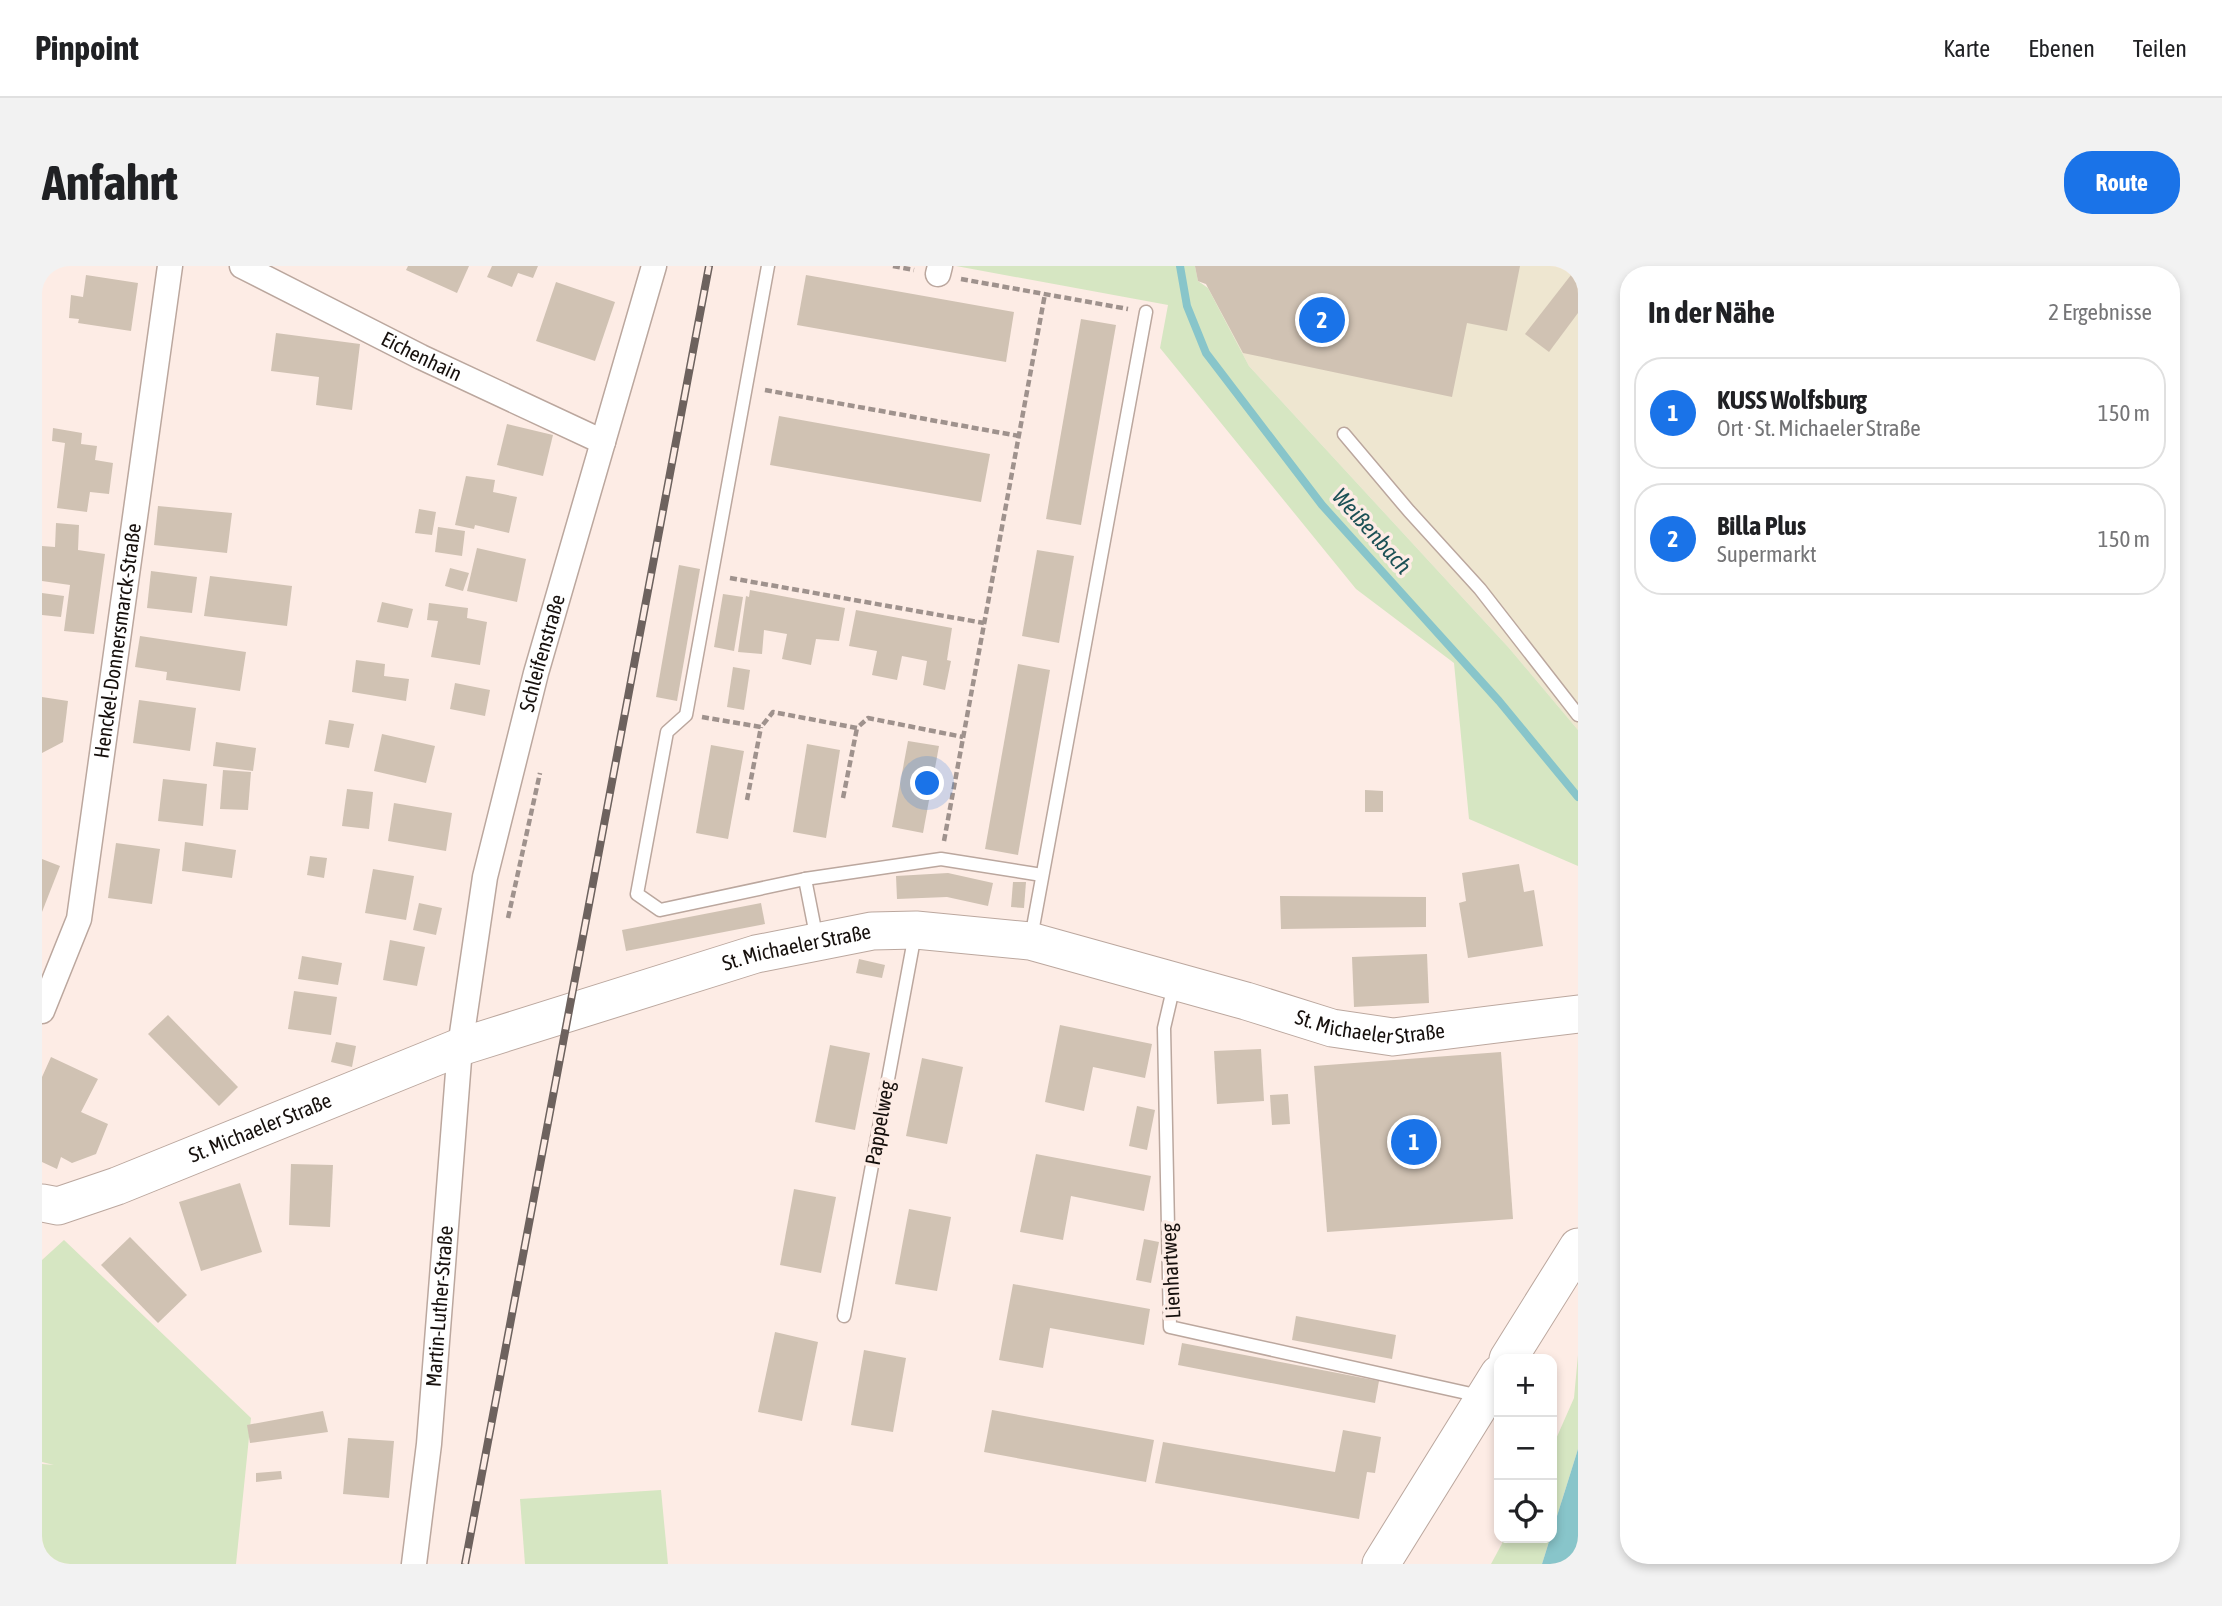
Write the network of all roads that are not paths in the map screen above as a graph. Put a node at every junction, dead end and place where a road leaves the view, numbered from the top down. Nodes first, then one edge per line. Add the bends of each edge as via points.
1 (170, 266) edge
2 (242, 266) edge
3 (654, 266) edge
4 (768, 266) edge
5 (1146, 312) road end
6 (1343, 434) dead end
7 (603, 442) junction
8 (1578, 715) edge
9 (1042, 875) junction
10 (805, 879) junction
11 (916, 930) junction
12 (817, 940) junction
13 (1030, 941) junction
14 (1175, 982) junction
15 (42, 1011) edge
16 (1578, 1014) edge
17 (460, 1047) junction
18 (47, 1211) edge
19 (1578, 1247) edge
20 (844, 1315) dead end
21 (1511, 1354) edge
22 (1492, 1386) edge
23 (414, 1564) edge
24 (1381, 1564) edge

1 - 15 street, Henckel-Donnersmarck-Straße via 79,919
2 - 7 street, Eichenhain
3 - 7 street, Schleifenstraße
4 - 10 lane via 686,715 667,732 637,894 660,910
5 - 9 lane
6 - 8 lane via 1480,589
7 - 17 street, Schleifenstraße via 512,762 485,877
9 - 10 lane via 941,859
9 - 13 lane
10 - 12 lane
11 - 12 main road, St. Michaeler Straße
11 - 13 main road, St. Michaeler Straße
11 - 20 lane, Pappelweg
12 - 17 main road, St. Michaeler Straße via 757,954
13 - 14 main road, St. Michaeler Straße
14 - 16 main road, St. Michaeler Straße via 1332,1028 1393,1037
14 - 22 lane, Lienhartweg via 1164,1028 1170,1327
17 - 18 main road, St. Michaeler Straße
17 - 23 street, Martin-Luther-Straße via 429,1444
19 - 21 main road
22 - 24 main road

